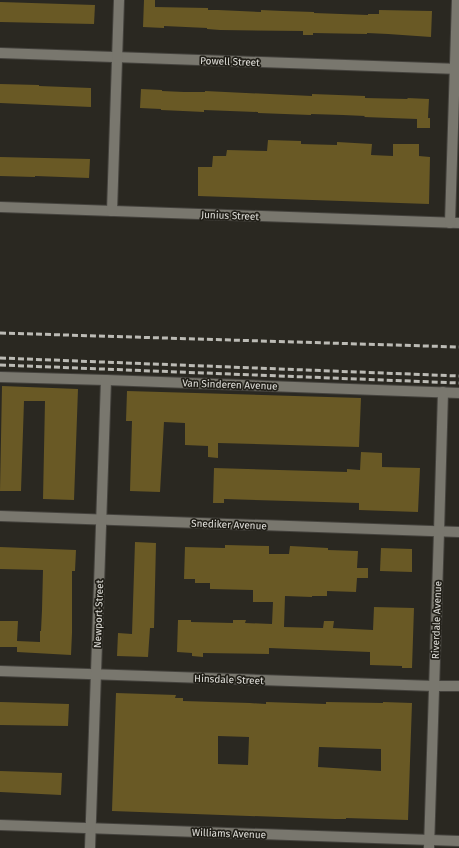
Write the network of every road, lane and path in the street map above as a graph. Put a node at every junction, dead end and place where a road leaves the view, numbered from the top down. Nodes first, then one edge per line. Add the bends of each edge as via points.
1 (119, 0) edge
2 (457, 0) edge
3 (0, 53) edge
4 (117, 57) junction
5 (457, 69) edge
6 (0, 208) edge
7 (112, 211) junction
8 (454, 223) edge
9 (0, 377) edge
10 (106, 380) junction
11 (443, 392) junction
12 (459, 393) edge
13 (0, 516) edge
14 (101, 520) junction
15 (440, 532) junction
16 (459, 532) edge
17 (0, 671) edge
18 (96, 674) junction
19 (434, 686) junction
20 (459, 686) edge
21 (0, 825) edge
22 (91, 828) junction
23 (459, 841) edge
24 (429, 844) edge
25 (90, 848) edge

1 - 4 street
2 - 5 street
3 - 4 street, Powell Street
4 - 5 street, Powell Street
4 - 7 street
5 - 8 street
6 - 7 street, Junius Street
7 - 8 street, Junius Street
9 - 10 street, Van Sinderen Avenue
10 - 11 street, Van Sinderen Avenue
10 - 14 street, Newport Street
11 - 12 street, Van Sinderen Avenue
11 - 15 street, Riverdale Avenue
13 - 14 street, Snediker Avenue
14 - 15 street, Snediker Avenue
14 - 18 street, Newport Street
15 - 16 street, Snediker Avenue
15 - 19 street, Riverdale Avenue
17 - 18 street, Hinsdale Street
18 - 19 street, Hinsdale Street
18 - 22 street, Newport Street
19 - 20 street, Hinsdale Street
19 - 24 street, Riverdale Avenue
21 - 22 street, Williams Avenue
22 - 24 street, Williams Avenue
22 - 25 street, Newport Street
23 - 24 street, Williams Avenue

